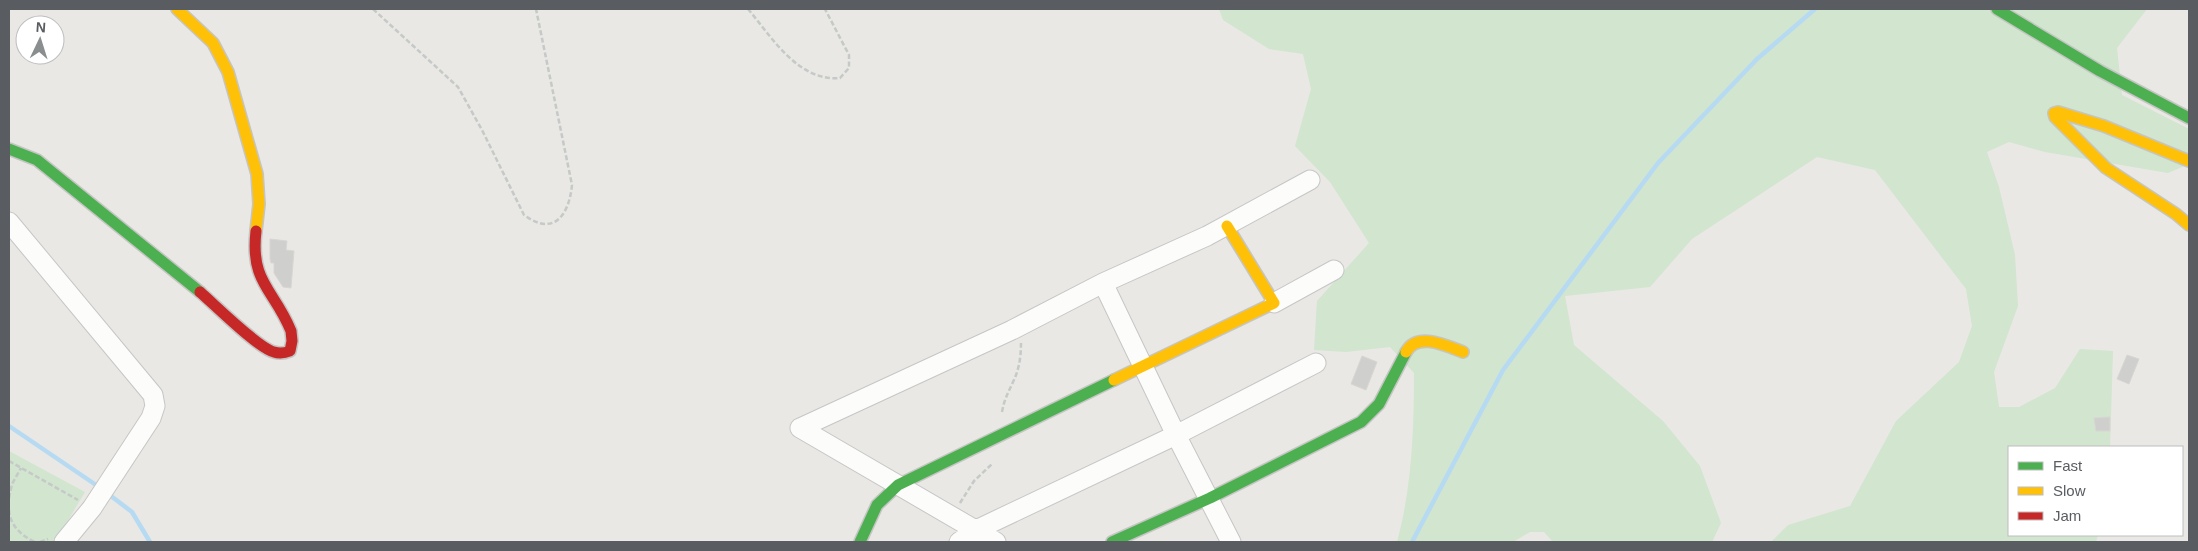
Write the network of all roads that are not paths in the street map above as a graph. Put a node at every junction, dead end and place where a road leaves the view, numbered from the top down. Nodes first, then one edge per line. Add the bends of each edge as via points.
1 (177, 9) edge
2 (1997, 9) edge
3 (2189, 118) edge
4 (9, 149) edge
5 (2189, 161) edge
6 (1310, 180) dead end
7 (9, 222) edge
8 (2189, 225) edge
9 (1227, 226) junction
10 (1334, 270) dead end
11 (1103, 283) junction
12 (1274, 303) junction
13 (1463, 352) dead end
14 (1316, 363) dead end
15 (1143, 368) junction
16 (1176, 435) junction
17 (898, 485) junction
18 (1210, 498) junction
19 (976, 530) junction
20 (64, 542) edge
21 (860, 542) edge
22 (959, 542) edge
23 (996, 542) edge
24 (1112, 542) edge
25 (1231, 542) edge

1 - 4 street via 207,36 224,63 253,160 259,193 253,253 256,268 260,282 290,326 294,344 290,351 273,352 259,342 38,160
2 - 3 street via 2100,72
5 - 8 street via 2104,126 2054,113 2106,168
6 - 9 street
7 - 20 street via 152,395 154,406 152,418 94,506
9 - 11 street
9 - 12 street
10 - 12 street
11 - 15 street
11 - 17 street via 1012,330 800,428
12 - 15 street
13 - 18 street via 1440,342 1421,341 1408,348 1379,404 1362,422
14 - 16 street
15 - 16 street
15 - 17 street
16 - 18 street
16 - 19 street
17 - 19 street
17 - 21 street via 877,505
18 - 24 street
18 - 25 street
19 - 22 street
19 - 23 street

